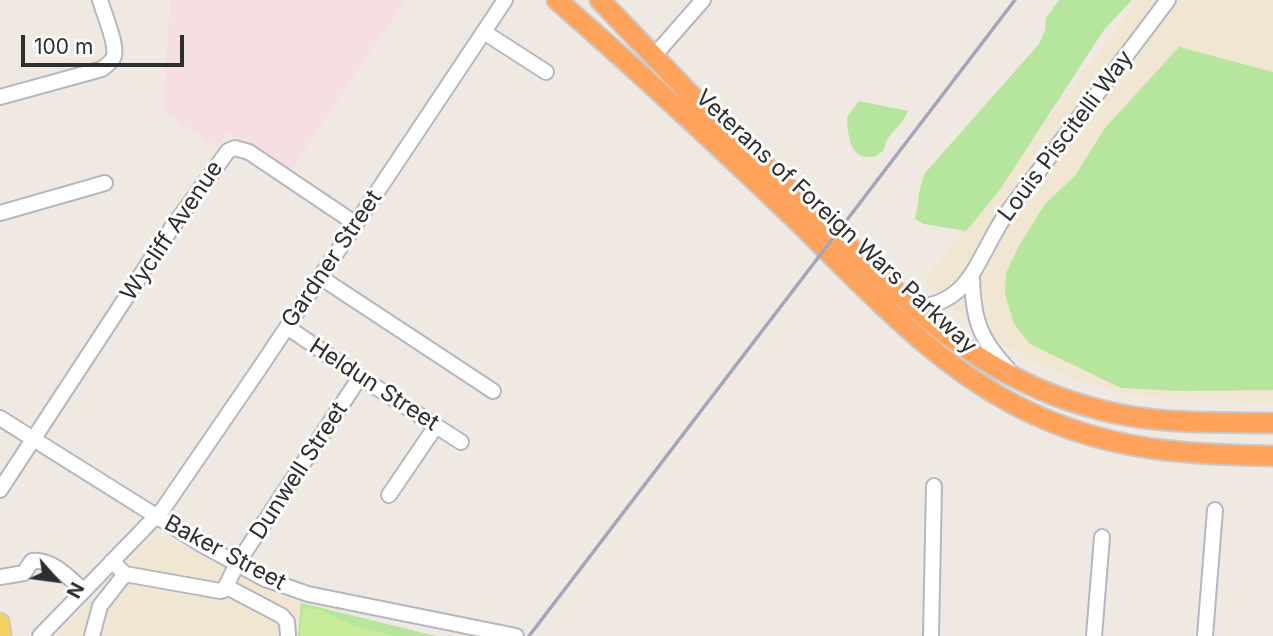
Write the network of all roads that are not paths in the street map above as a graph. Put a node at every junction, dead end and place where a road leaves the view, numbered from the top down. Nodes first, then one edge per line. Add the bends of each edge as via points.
1 (100, 0) edge
2 (505, 0) edge
3 (557, 0) edge
4 (600, 0) edge
5 (703, 0) edge
6 (1168, 0) edge
7 (484, 32) junction
8 (653, 57) junction
9 (546, 72) dead end
10 (0, 97) edge
11 (105, 183) dead end
12 (0, 213) edge
13 (356, 224) junction
14 (320, 277) junction
15 (972, 277) junction
16 (913, 307) junction
17 (287, 327) junction
18 (360, 377) junction
19 (1019, 380) junction
20 (493, 391) dead end
21 (0, 418) edge
22 (1273, 423) edge
23 (436, 426) junction
24 (33, 438) junction
25 (461, 442) dead end
26 (1273, 456) edge
27 (934, 486) dead end
28 (0, 490) edge
29 (389, 495) dead end
30 (1215, 510) dead end
31 (158, 517) junction
32 (1102, 537) dead end
33 (112, 561) junction
34 (237, 564) junction
35 (125, 574) junction
36 (0, 577) edge
37 (226, 587) junction
38 (84, 591) junction
39 (0, 622) edge
40 (2, 636) edge
41 (40, 636) edge
42 (92, 636) edge
43 (288, 636) edge
44 (516, 636) edge
45 (931, 636) edge
46 (1094, 636) edge
47 (1205, 636) edge

1 - 10 street via 114,47 111,62 102,69
2 - 7 street, Gardner Street
3 - 26 highway, Veterans of Foreign Wars Parkway via 691,120 929,347 986,389 1040,417 1112,442 1172,452
4 - 8 highway, Veterans of Foreign Wars Parkway
5 - 8 street
6 - 15 street, Louis Piscitelli Way via 998,226
7 - 9 street
7 - 13 street, Gardner Street
8 - 16 highway, Veterans of Foreign Wars Parkway
11 - 12 street
13 - 14 street, Gardner Street
13 - 24 street, Wycliff Avenue via 249,152 228,151
14 - 17 street, Gardner Street
14 - 20 street
15 - 16 street, Louis Piscitelli Way via 945,300
15 - 19 street via 979,330
16 - 19 highway, Veterans of Foreign Wars Parkway via 964,348
17 - 18 street, Heldun Street
17 - 31 street, Gardner Street
18 - 23 street, Heldun Street
18 - 34 street, Dunwell Street
19 - 22 highway, Veterans of Foreign Wars Parkway via 1074,402 1130,416
21 - 24 street, Baker Street
23 - 25 street, Heldun Street
23 - 29 street
24 - 28 street
24 - 31 street, Baker Street
27 - 45 street
30 - 47 street
31 - 33 street, Gardner Street
31 - 34 street, Baker Street
32 - 46 street
33 - 35 street
33 - 38 street, Gardner Street
34 - 37 street, Dunwell Street
34 - 44 street, Baker Street via 308,594
35 - 37 street via 220,592
35 - 42 street via 100,606
36 - 38 street via 24,573 32,561 41,560
37 - 43 street via 282,616
38 - 41 street, Gardner Street
39 - 40 main road

